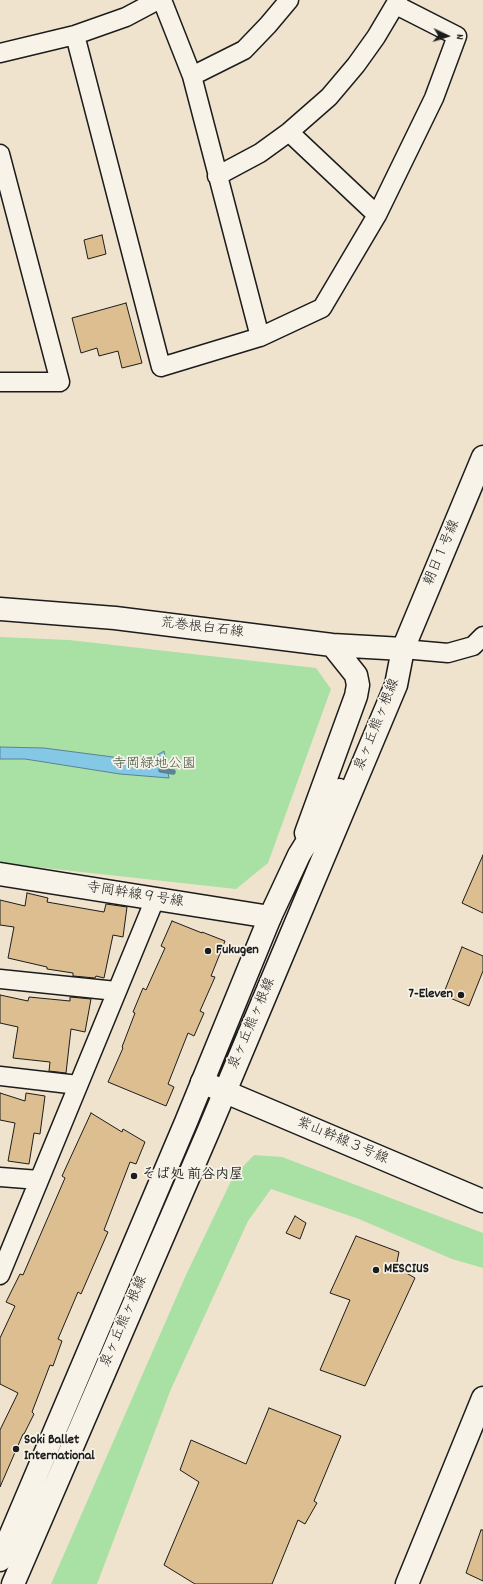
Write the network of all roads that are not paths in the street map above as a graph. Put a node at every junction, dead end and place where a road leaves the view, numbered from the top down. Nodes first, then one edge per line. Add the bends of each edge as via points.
1 (158, 0) edge
2 (162, 0) edge
3 (289, 0) edge
4 (397, 2) edge
5 (75, 35) junction
6 (0, 53) edge
7 (192, 76) junction
8 (289, 132) junction
9 (0, 154) edge
10 (217, 176) junction
11 (376, 215) junction
12 (260, 337) junction
13 (0, 382) edge
14 (483, 457) edge
15 (0, 609) edge
16 (483, 636) edge
17 (332, 645) junction
18 (403, 649) junction
19 (299, 855) junction
20 (0, 874) edge
21 (155, 899) junction
22 (270, 917) junction
23 (0, 979) edge
24 (116, 991) junction
25 (0, 1076) edge
26 (202, 1082) junction
27 (78, 1085) junction
28 (224, 1092) junction
29 (0, 1176) edge
30 (39, 1180) junction
31 (483, 1201) edge
32 (0, 1274) edge
33 (483, 1398) edge
34 (0, 1560) edge
35 (13, 1584) edge
36 (407, 1584) edge

1 - 5 street via 126,18
2 - 7 street
3 - 7 street via 244,50
4 - 8 street via 356,65 329,97
4 - 11 street via 457,36 434,98
5 - 6 street
5 - 12 street via 161,367
7 - 10 street
8 - 10 street via 260,153
8 - 11 street
9 - 13 street via 60,382
10 - 12 street
11 - 12 street via 322,308
14 - 18 main road, 朝日１号線
15 - 17 main road, 荒巻根白石線 via 115,618
16 - 18 street via 473,646 448,653
17 - 18 main road, 荒巻根白石線
17 - 19 main road via 356,675 358,685
18 - 19 main road, 泉ヶ丘熊ヶ根線 via 383,681 336,797
18 - 28 main road, 泉ヶ丘熊ヶ根線 via 396,685
19 - 22 main road, 泉ヶ丘熊ヶ根線
20 - 21 main road, 寺岡幹線９号線
21 - 22 main road, 寺岡幹線９号線
21 - 24 street
22 - 26 main road, 泉ヶ丘熊ヶ根線
23 - 24 street
24 - 27 street
25 - 27 street
26 - 28 main road, 紫山幹線３号線
26 - 34 main road, 泉ヶ丘熊ヶ根線
27 - 30 street
28 - 31 main road, 紫山幹線３号線
28 - 35 main road, 泉ヶ丘熊ヶ根線
29 - 30 street
30 - 32 street
33 - 36 main road

